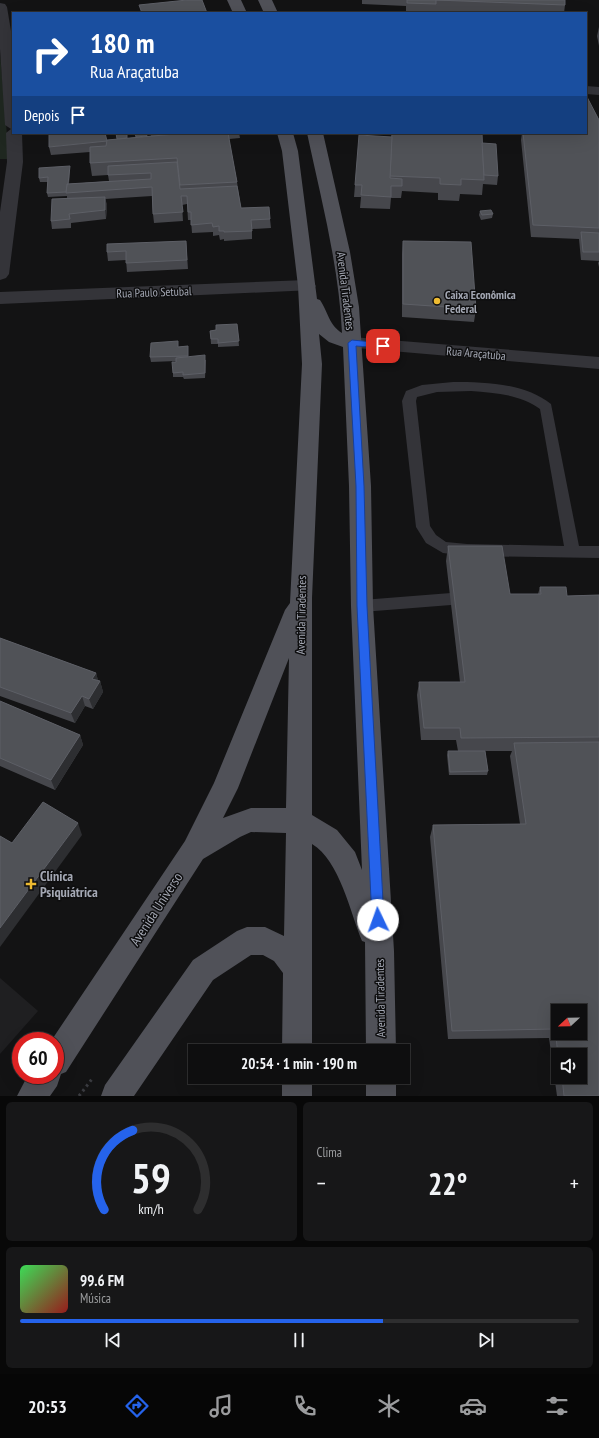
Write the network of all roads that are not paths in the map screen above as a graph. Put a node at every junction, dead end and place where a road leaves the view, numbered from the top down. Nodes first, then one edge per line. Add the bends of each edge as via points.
1 (234, 0) edge
2 (265, 0) edge
3 (0, 7) edge
4 (240, 12) edge
5 (271, 12) edge
6 (9, 30) edge
7 (4, 48) edge
8 (587, 90) edge
9 (599, 91) edge
10 (12, 116) edge
11 (14, 134) edge
12 (285, 134) edge
13 (315, 134) edge
14 (8, 163) edge
15 (0, 274) edge
16 (307, 286) junction
17 (0, 298) edge
18 (352, 343) junction
19 (599, 364) edge
20 (572, 551) junction
21 (599, 552) edge
22 (301, 598) junction
23 (451, 600) edge
24 (362, 606) junction
25 (298, 821) junction
26 (194, 850) junction
27 (380, 951) junction
28 (298, 968) junction
29 (297, 1044) edge
30 (380, 1044) edge
31 (64, 1047) edge
32 (40, 1084) edge
33 (297, 1084) edge
34 (381, 1084) edge
35 (32, 1096) edge
36 (116, 1096) edge
37 (297, 1096) edge
38 (381, 1096) edge

1 - 4 main road
2 - 5 main road
3 - 6 street
6 - 7 street
7 - 10 street
8 - 9 street
11 - 14 street
12 - 16 main road, Avenida Tiradentes via 290,151
13 - 18 main road, Avenida Tiradentes via 342,252
14 - 15 street
16 - 17 street, Rua Paulo Setubal
16 - 18 main road via 323,328 338,340
16 - 22 main road, Avenida Tiradentes via 312,364
18 - 19 street, Rua Araçatuba
18 - 24 main road, Avenida Tiradentes via 360,486
20 - 20 lane via 546,407 532,397 507,390 442,388 419,390 411,394 409,401 423,527 431,539 443,547 467,550
20 - 21 lane
22 - 25 main road, Avenida Tiradentes
22 - 26 main road via 225,788
23 - 24 lane
24 - 27 main road, Avenida Tiradentes
25 - 26 main road, Avenida Universo via 251,820 231,828
25 - 27 main road via 328,839 345,861
25 - 28 main road, Avenida Tiradentes
26 - 31 main road, Avenida Universo
27 - 30 main road, Avenida Tiradentes
28 - 29 main road, Avenida Tiradentes
28 - 36 main road via 284,951 265,941 247,941 203,970
32 - 35 main road
33 - 37 main road
34 - 38 main road

